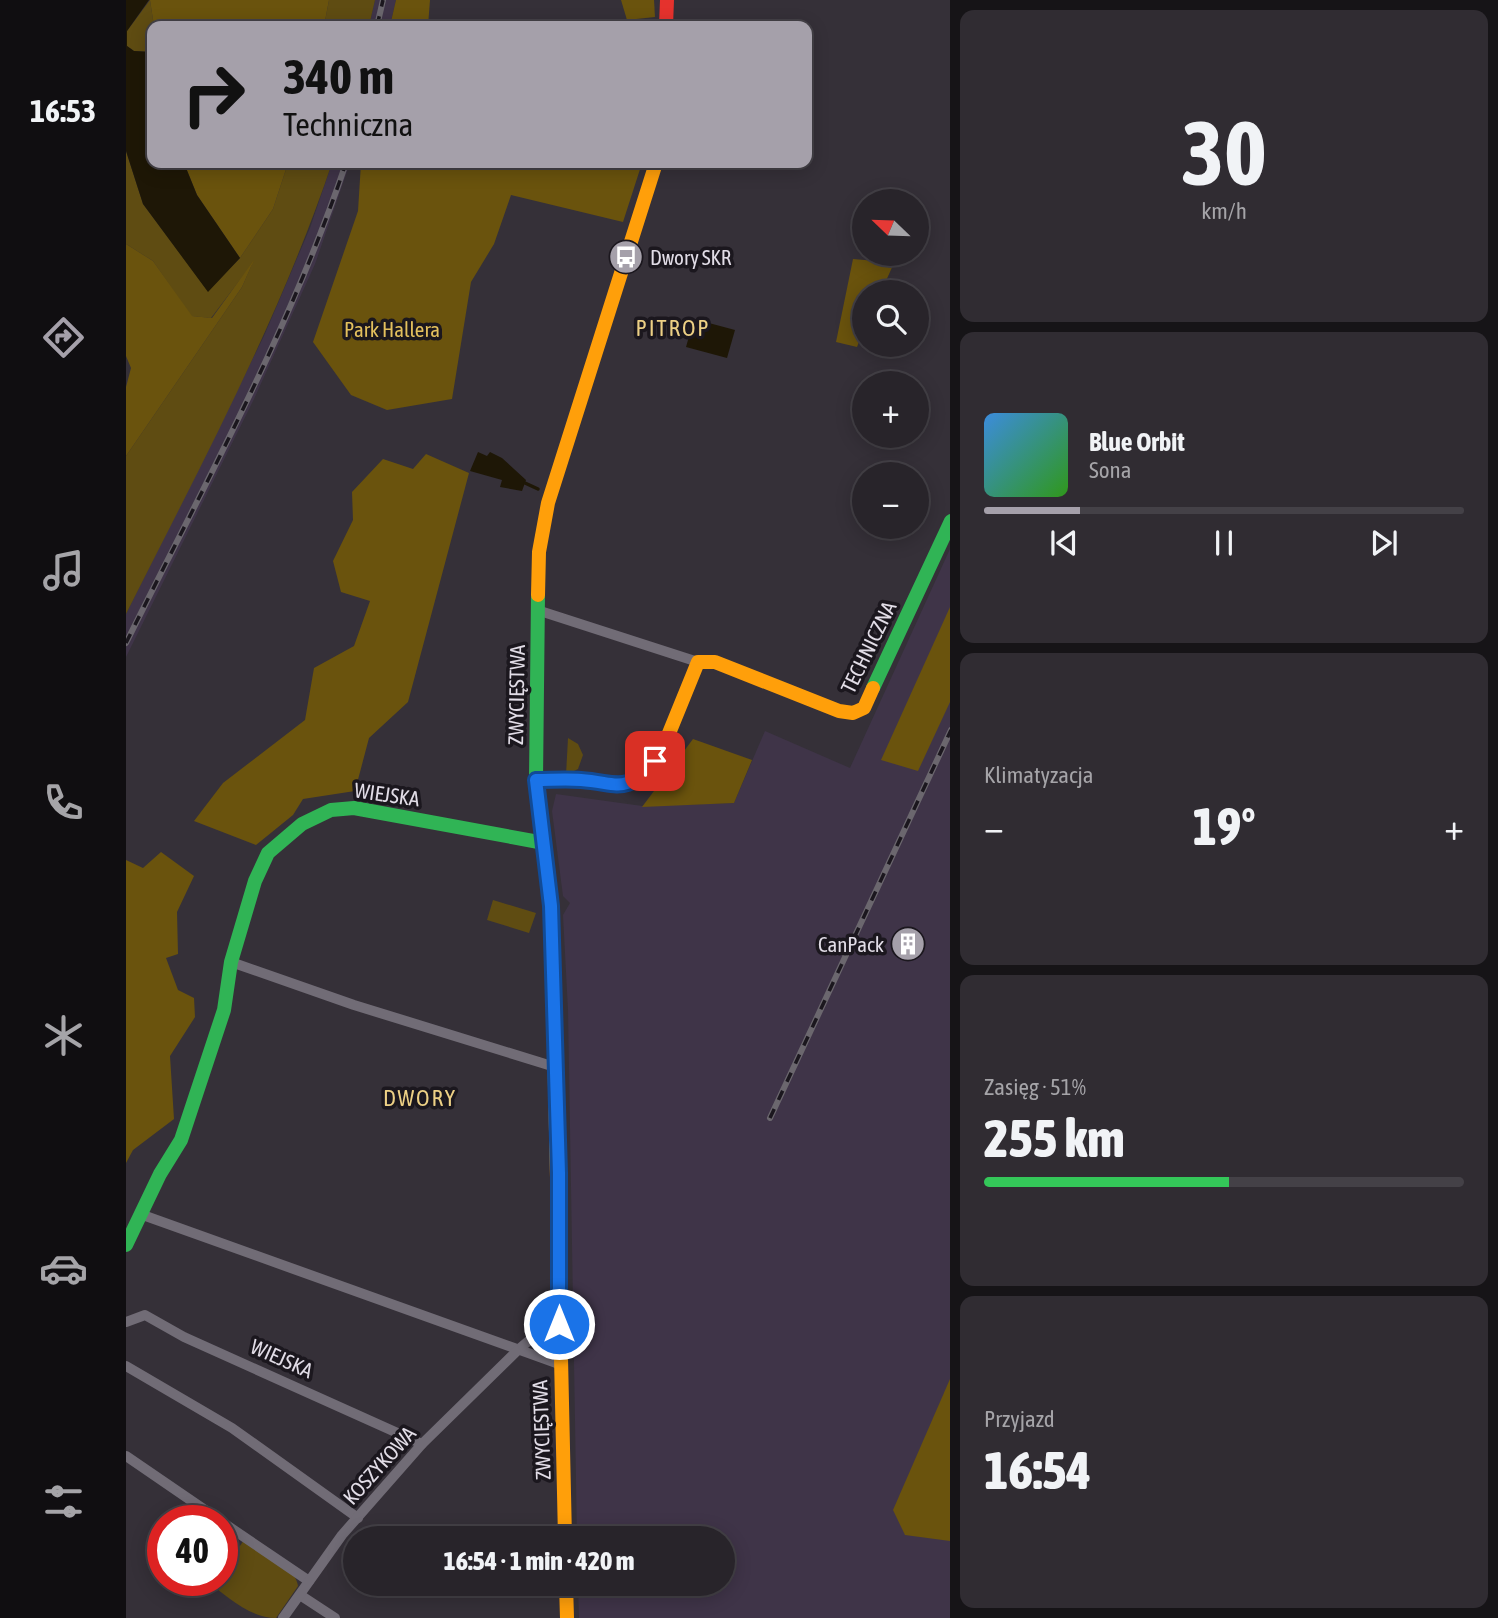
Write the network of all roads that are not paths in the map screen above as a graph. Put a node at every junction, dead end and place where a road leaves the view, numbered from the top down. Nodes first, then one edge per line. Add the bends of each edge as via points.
1 (667, 0) edge
2 (666, 21) edge
3 (654, 168) edge
4 (950, 521) edge
5 (537, 610) junction
6 (698, 662) junction
7 (536, 780) junction
8 (544, 843) junction
9 (231, 962) junction
10 (555, 1067) junction
11 (140, 1214) junction
12 (126, 1245) edge
13 (126, 1322) edge
14 (559, 1324) junction
15 (519, 1349) junction
16 (559, 1364) junction
17 (126, 1366) edge
18 (422, 1444) junction
19 (126, 1456) edge
20 (198, 1505) edge
21 (358, 1518) junction
22 (565, 1526) edge
23 (238, 1533) edge
24 (309, 1581) junction
25 (300, 1595) junction
26 (566, 1596) edge
27 (283, 1618) edge
28 (335, 1618) edge
29 (567, 1618) edge

1 - 2 street
3 - 5 street, ZWYCIĘSTWA via 548,503 539,552
4 - 6 street, TECHNICZNA via 864,708 853,713 839,711 715,662
5 - 6 street, TECHNICZNA
5 - 7 street, ZWYCIĘSTWA
6 - 7 street via 663,748 638,779 621,786
7 - 8 street, ZWYCIĘSTWA
8 - 9 street, WIEJSKA via 354,808 331,810 302,824 268,853
8 - 10 street, ZWYCIĘSTWA via 551,906
9 - 10 street
9 - 11 street, WIEJSKA via 224,1010 181,1140
10 - 14 street, ZWYCIĘSTWA
11 - 12 street, WIEJSKA
11 - 15 street
13 - 18 street, WIEJSKA via 145,1315
14 - 15 street, KOSZYKOWA via 545,1327
14 - 16 street, ZWYCIĘSTWA
15 - 16 street
15 - 18 street, KOSZYKOWA
16 - 22 street, ZWYCIĘSTWA
17 - 21 street via 232,1428
18 - 21 street, KOSZYKOWA
19 - 20 street
21 - 24 street, KOSZYKOWA
23 - 24 street
24 - 25 street, KOSZYKOWA
25 - 27 street, KOSZYKOWA
25 - 28 street
26 - 29 street

